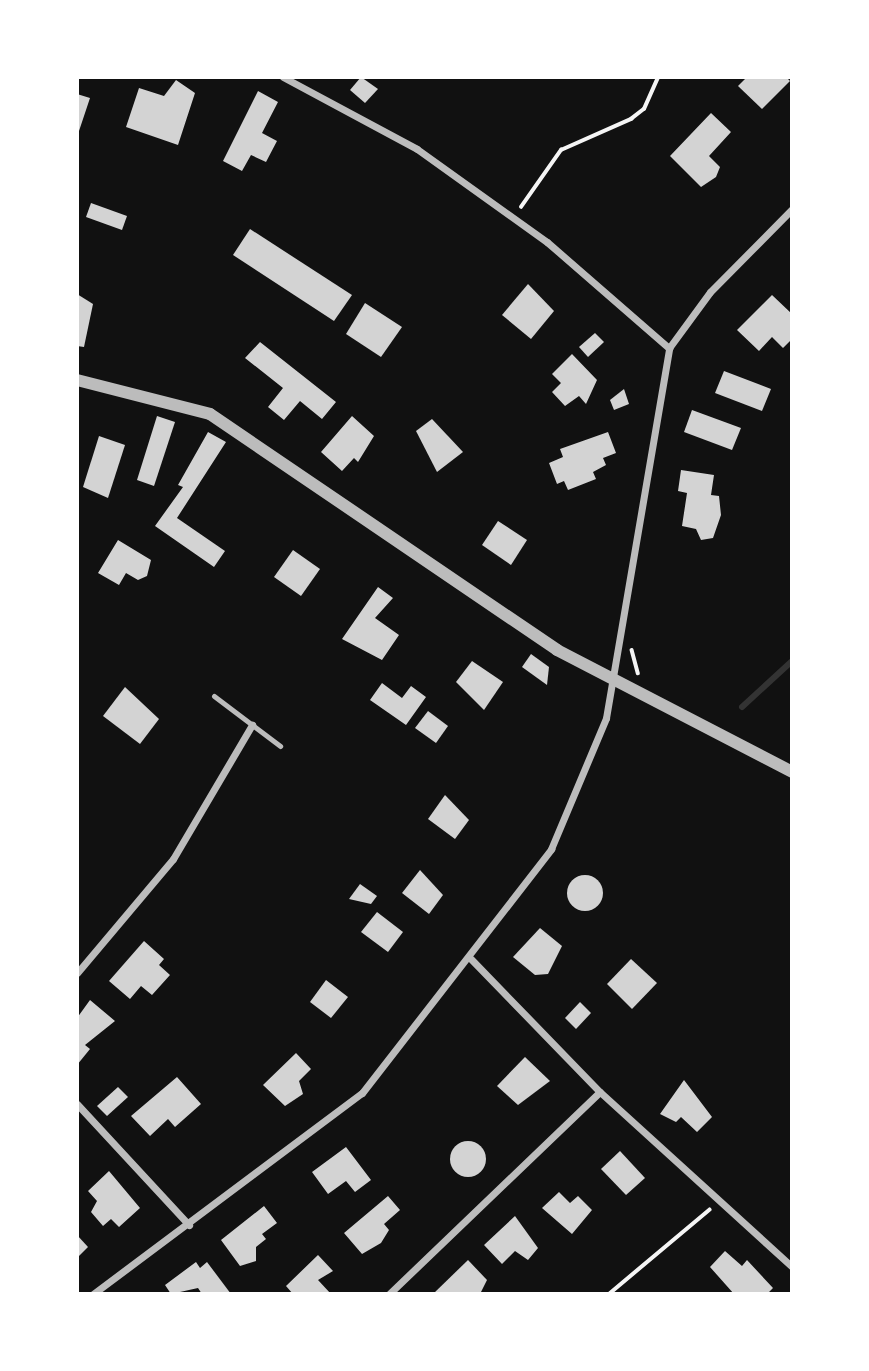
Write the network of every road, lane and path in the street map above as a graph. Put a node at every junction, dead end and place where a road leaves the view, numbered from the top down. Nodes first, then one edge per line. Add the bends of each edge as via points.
1 (284, 77) edge
2 (659, 77) edge
3 (792, 209) edge
4 (512, 217) junction
5 (669, 348) junction
6 (77, 380) edge
7 (631, 645) dead end
8 (639, 678) dead end
9 (611, 682) junction
10 (214, 696) dead end
11 (252, 725) junction
12 (280, 746) dead end
13 (792, 772) edge
14 (471, 959) junction
15 (77, 973) edge
16 (600, 1092) junction
17 (77, 1104) edge
18 (710, 1209) dead end
19 (189, 1224) junction
20 (792, 1267) edge
21 (93, 1294) edge
22 (389, 1294) edge
23 (609, 1294) edge

1 - 4 street via 417,149
2 - 4 path via 644,109 631,119 561,150
3 - 5 street via 710,292
4 - 5 street
5 - 9 street
6 - 9 street via 182,403 231,425
7 - 8 path
9 - 13 street
9 - 14 street via 606,718 551,849
10 - 11 lane
11 - 12 lane
11 - 15 street via 173,859
14 - 16 street
14 - 19 street via 362,1093
16 - 20 street
16 - 22 street
17 - 19 street
18 - 23 path
19 - 21 street

